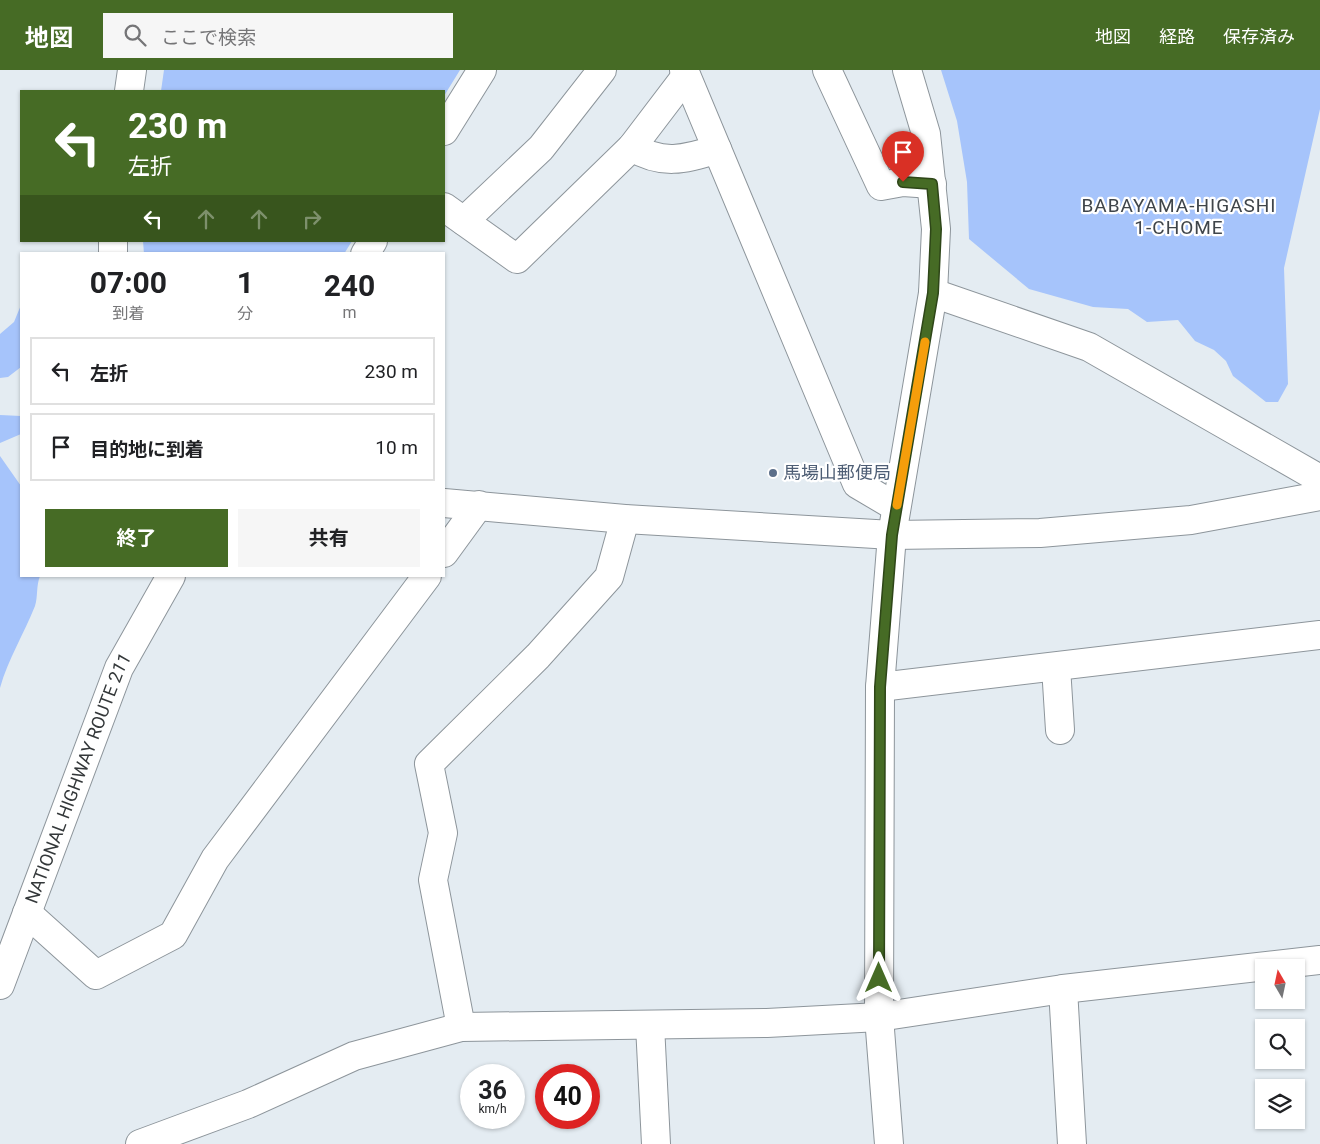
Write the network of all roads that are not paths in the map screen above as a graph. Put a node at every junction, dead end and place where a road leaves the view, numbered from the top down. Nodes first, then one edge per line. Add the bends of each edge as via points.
1 (132, 70) edge
2 (482, 70) edge
3 (602, 70) edge
4 (827, 70) edge
5 (907, 70) edge
6 (685, 73) edge
7 (129, 90) edge
8 (445, 129) edge
9 (632, 147) junction
10 (717, 149) junction
11 (932, 184) junction
12 (454, 214) edge
13 (933, 293) junction
14 (1320, 479) edge
15 (1320, 496) edge
16 (445, 503) edge
17 (479, 505) junction
18 (896, 507) junction
19 (625, 519) junction
20 (892, 535) junction
21 (445, 552) edge
22 (170, 577) edge
23 (425, 577) edge
24 (1320, 635) edge
25 (1056, 667) junction
26 (880, 687) junction
27 (1060, 730) dead end
28 (27, 913) junction
29 (1320, 960) edge
30 (3, 972) edge
31 (1063, 989) junction
32 (879, 1017) junction
33 (650, 1025) junction
34 (461, 1027) junction
35 (140, 1144) edge
36 (656, 1144) edge
37 (889, 1144) edge
38 (1072, 1144) edge

1 - 7 main road
2 - 8 main road
3 - 12 main road via 541,148
4 - 11 main road via 881,186 903,182
5 - 11 main road via 926,134
6 - 9 main road
6 - 10 main road
9 - 10 main road via 646,156 666,160
9 - 12 main road via 517,259
10 - 18 main road via 856,484
11 - 13 main road via 936,229
13 - 14 main road via 1088,346
13 - 18 main road
15 - 20 main road via 1191,520 1040,533
16 - 17 main road
17 - 19 main road
17 - 21 main road
18 - 20 main road
19 - 20 main road
19 - 34 main road via 609,577 538,656 430,764 443,833 433,880
20 - 26 main road
22 - 28 main road, NATIONAL HIGHWAY ROUTE 211 via 119,668
23 - 28 main road via 215,859 173,935 96,975
24 - 25 main road
25 - 26 main road
25 - 27 main road
26 - 32 main road
28 - 30 main road, NATIONAL HIGHWAY ROUTE 211
29 - 31 main road
31 - 32 main road
31 - 38 main road
32 - 33 main road
32 - 37 main road
33 - 34 main road
33 - 36 main road
34 - 35 main road via 354,1056 248,1104

